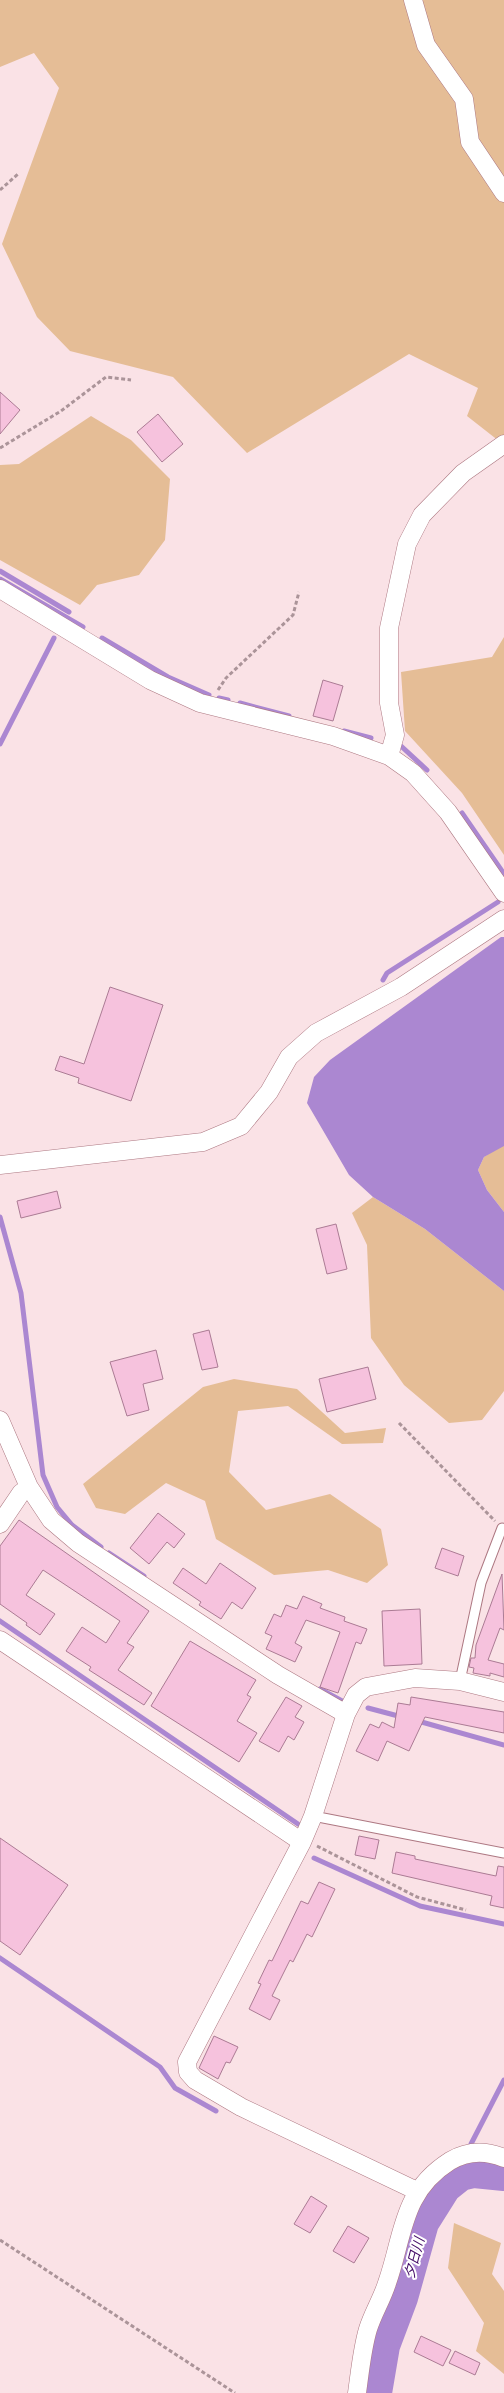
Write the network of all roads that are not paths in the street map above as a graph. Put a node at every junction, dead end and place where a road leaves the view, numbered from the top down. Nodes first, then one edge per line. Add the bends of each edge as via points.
1 (414, 0) edge
2 (504, 193) edge
3 (504, 444) edge
4 (0, 589) edge
5 (388, 756) junction
6 (504, 893) edge
7 (504, 919) edge
8 (0, 1165) edge
9 (0, 1420) edge
10 (29, 1487) junction
11 (0, 1524) edge
12 (502, 1528) road end
13 (0, 1640) edge
14 (460, 1681) junction
15 (504, 1692) edge
16 (346, 1714) junction
17 (313, 1816) junction
18 (302, 1842) junction
19 (504, 1853) edge
20 (504, 2158) edge
21 (417, 2191) junction
22 (357, 2393) edge

1 - 2 street via 426,45 464,99 470,142
3 - 5 street via 463,473 422,515 407,544 389,628 389,703 395,735
4 - 5 street via 150,680 208,706 333,736
5 - 6 street via 414,773 448,812
7 - 8 street via 401,987 316,1033 289,1057 268,1092 240,1126 203,1142
9 - 10 street
10 - 11 street via 21,1493
10 - 16 street via 51,1520 78,1543 278,1674
12 - 14 lane via 481,1583
13 - 18 street
14 - 15 street
14 - 16 street via 415,1678 366,1687 356,1695
16 - 17 street
17 - 18 street
17 - 19 lane
18 - 21 street via 187,2062 188,2072 195,2080 241,2107
20 - 21 street via 475,2152 458,2156 435,2171
21 - 22 street via 404,2218 388,2282 368,2330

